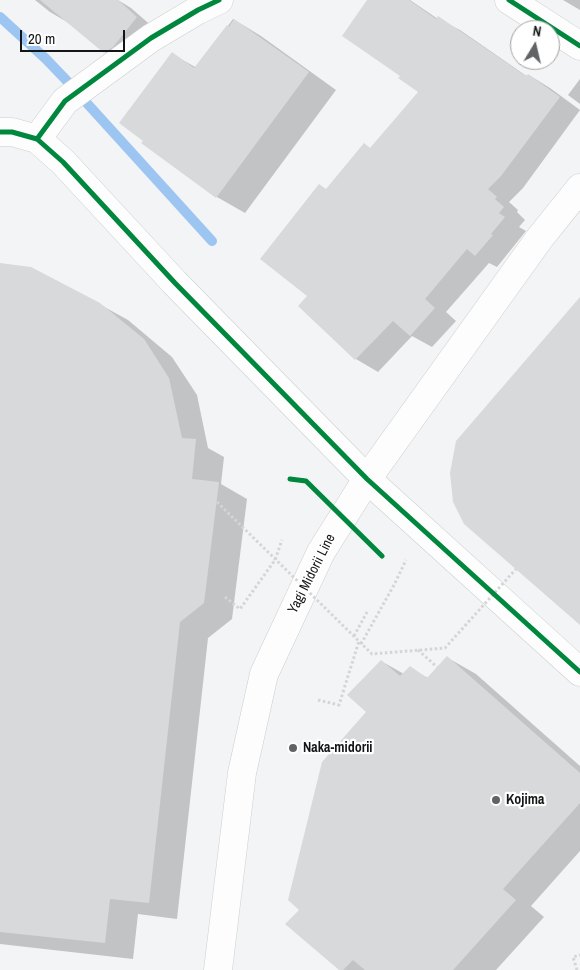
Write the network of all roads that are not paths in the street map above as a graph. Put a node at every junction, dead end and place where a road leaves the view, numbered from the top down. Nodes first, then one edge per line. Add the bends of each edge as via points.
1 (218, 0) edge
2 (509, 0) edge
3 (580, 46) edge
4 (0, 132) edge
5 (37, 139) junction
6 (580, 188) edge
7 (367, 479) junction
8 (580, 672) edge
9 (218, 970) edge

1 - 5 street via 151,38 65,101
2 - 3 street
4 - 5 street
5 - 7 street via 63,162 174,283
6 - 7 street, Yagi Midorii Line via 529,253
7 - 8 street
7 - 9 street, Yagi Midorii Line via 321,552 264,674 242,773

